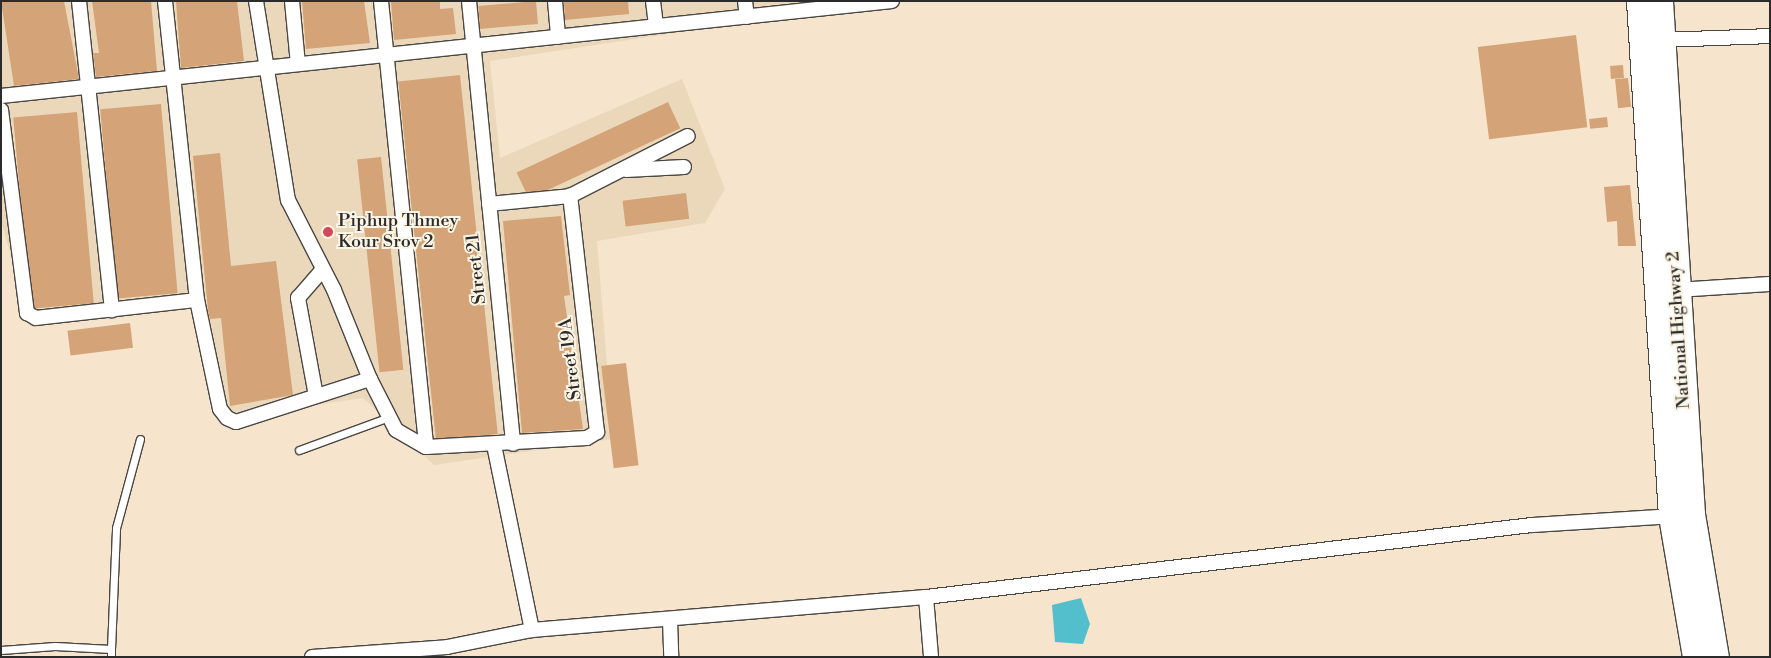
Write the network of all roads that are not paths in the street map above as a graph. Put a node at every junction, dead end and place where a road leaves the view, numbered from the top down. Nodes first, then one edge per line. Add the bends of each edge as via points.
1 (79, 1) edge
2 (166, 1) edge
3 (256, 1) edge
4 (292, 1) edge
5 (381, 1) edge
6 (469, 1) edge
7 (555, 1) edge
8 (653, 1) edge
9 (745, 1) edge
10 (892, 1) edge
11 (1639, 1) edge
12 (1660, 1) edge
13 (825, 5) edge
14 (747, 17) junction
15 (656, 26) junction
16 (1770, 36) edge
17 (558, 37) junction
18 (1662, 40) junction
19 (474, 46) junction
20 (387, 55) junction
21 (298, 64) junction
22 (263, 68) junction
23 (174, 77) junction
24 (88, 87) junction
25 (1, 96) edge
26 (1, 110) edge
27 (688, 136) dead end
28 (684, 167) dead end
29 (620, 170) junction
30 (570, 196) junction
31 (489, 204) junction
32 (323, 269) junction
33 (1770, 284) edge
34 (1676, 290) junction
35 (197, 300) junction
36 (112, 310) junction
37 (370, 379) junction
38 (316, 396) junction
39 (389, 417) junction
40 (140, 439) dead end
41 (513, 444) junction
42 (494, 445) junction
43 (426, 447) junction
44 (299, 450) dead end
45 (1681, 515) junction
46 (926, 597) junction
47 (670, 620) junction
48 (532, 630) junction
49 (110, 648) junction
50 (1, 650) edge
51 (111, 657) edge
52 (312, 657) edge
53 (672, 657) edge
54 (931, 657) edge
55 (1695, 657) edge
56 (1716, 657) edge

1 - 24 street
2 - 23 street
3 - 22 street
4 - 21 street
5 - 20 street
6 - 19 street, Street 21
7 - 17 street
8 - 15 street
9 - 14 street
10 - 13 street
11 - 45 highway, National Highway 2
12 - 18 highway, National Highway 2
13 - 14 street
14 - 15 street
15 - 17 street
16 - 18 street
17 - 19 street
18 - 34 highway, National Highway 2
19 - 20 street
19 - 31 street, Street 21
20 - 21 street
20 - 43 street
21 - 22 street
22 - 23 street
22 - 32 street via 288,200
23 - 24 street
23 - 35 street
24 - 25 street
24 - 36 street
26 - 36 street via 27,313 36,318
27 - 29 street
28 - 29 street
29 - 30 street
30 - 31 street
30 - 41 street, Street 19A via 597,432 586,438
31 - 41 street, Street 21
32 - 37 street
32 - 38 street via 298,298
33 - 34 street
34 - 45 highway, National Highway 2
35 - 36 street
35 - 38 street via 220,408 227,418 236,422
37 - 38 street
37 - 39 street
39 - 43 street via 396,430
39 - 44 lane
40 - 49 lane via 116,528
41 - 42 street
42 - 43 street
42 - 48 street
45 - 46 street via 1532,525
45 - 55 highway, National Highway 2
45 - 56 highway, National Highway 2
46 - 47 street
46 - 54 street
47 - 48 street
47 - 53 street
48 - 52 street via 447,647
49 - 50 lane via 55,646
49 - 51 lane

